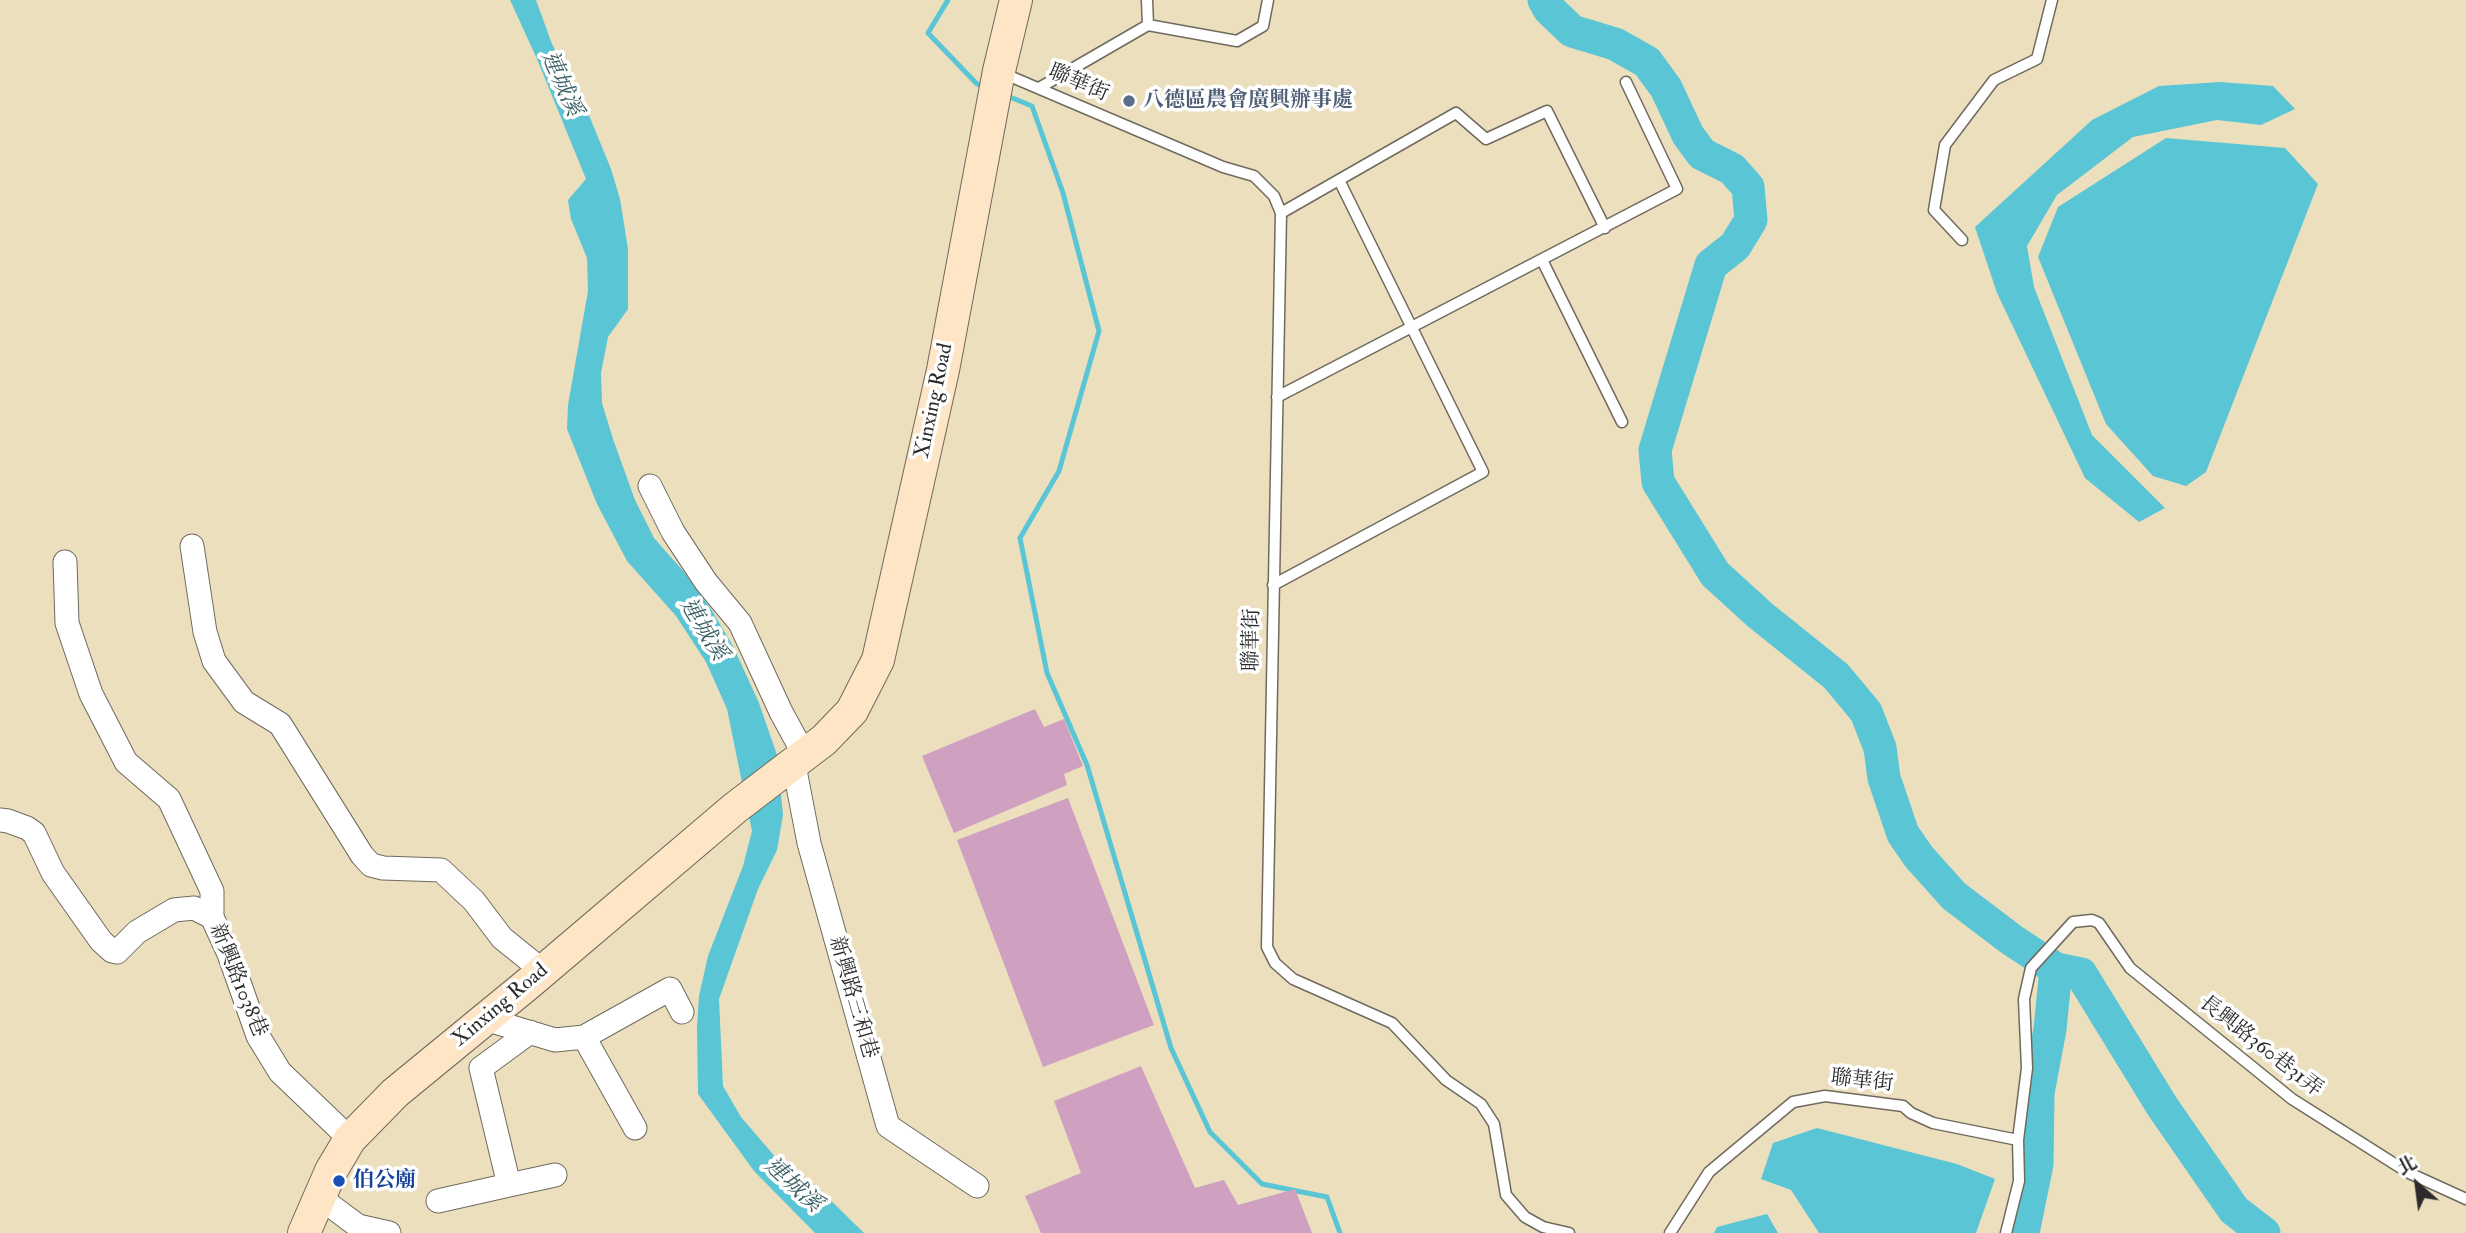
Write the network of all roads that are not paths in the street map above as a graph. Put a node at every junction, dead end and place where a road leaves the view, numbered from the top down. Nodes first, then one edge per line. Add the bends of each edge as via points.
1 (1016, 0) edge
2 (1147, 0) edge
3 (1268, 0) edge
4 (2052, 0) edge
5 (1148, 25) junction
6 (1626, 82) dead end
7 (996, 84) junction
8 (1039, 88) junction
9 (1339, 180) junction
10 (1281, 213) junction
11 (1605, 228) junction
12 (1962, 240) dead end
13 (1542, 260) junction
14 (1411, 327) junction
15 (1277, 397) junction
16 (1622, 422) dead end
17 (650, 486) dead end
18 (192, 546) dead end
19 (65, 562) dead end
20 (1273, 585) junction
21 (796, 763) junction
22 (0, 820) edge
23 (212, 917) junction
24 (543, 971) junction
25 (682, 1012) dead end
26 (485, 1019) junction
27 (530, 1032) junction
28 (584, 1037) junction
29 (635, 1128) dead end
30 (350, 1139) junction
31 (2018, 1140) junction
32 (555, 1175) dead end
33 (509, 1185) junction
34 (978, 1186) dead end
35 (319, 1197) junction
36 (2466, 1199) edge
37 (438, 1201) dead end
38 (304, 1233) edge
39 (389, 1233) edge
40 (1569, 1233) edge
41 (1670, 1233) edge
42 (2006, 1233) edge

1 - 7 street, Xinxing Road
2 - 5 lane
3 - 5 lane via 1263,26 1237,41
4 - 12 lane via 2037,59 1994,80 1945,145 1934,210
5 - 8 lane
6 - 11 lane via 1677,189
7 - 8 lane, 聯華街
7 - 21 street, Xinxing Road via 943,370 878,660 852,711
8 - 10 lane, 聯華街 via 1254,176 1274,196
9 - 10 lane
9 - 11 lane via 1456,113 1486,139 1547,111
9 - 14 lane
10 - 15 lane, 聯華街
11 - 13 lane
13 - 14 lane
13 - 16 lane
14 - 15 lane
14 - 20 lane via 1483,472
15 - 20 lane, 聯華街
17 - 21 street, 新興路三和巷 via 673,532 740,623 782,712
18 - 24 street via 214,661 244,702 280,723 362,855 371,865 383,868 441,870 474,901 502,938
19 - 23 street via 67,624 91,694 125,762 169,799 212,891
20 - 40 lane, 聯華街 via 1267,947 1275,963 1293,979 1392,1023 1446,1080 1481,1104 1494,1125 1506,1195 1525,1217
21 - 24 street, Xinxing Road via 735,808
21 - 34 street, 新興路三和巷 via 809,843 888,1126
22 - 23 street, 新興路1038巷 via 34,833 53,873 112,951 117,952 137,932 174,910 194,908
23 - 30 street, 新興路1038巷 via 258,1035 280,1072
24 - 26 street, Xinxing Road
25 - 28 street via 670,989
26 - 27 street
26 - 30 street, Xinxing Road via 395,1093
27 - 28 street via 555,1040
27 - 33 street via 481,1068
28 - 29 street
30 - 35 street, Xinxing Road
31 - 36 lane, 長興路360巷31弄 via 2027,1068 2024,999 2031,968 2073,922 2092,920 2099,923 2130,968 2292,1099 2409,1173
31 - 41 lane, 聯華街 via 1933,1123 1903,1106 1825,1096 1793,1102 1709,1172
31 - 42 lane via 2019,1181
32 - 33 street
33 - 37 street
35 - 38 street, Xinxing Road
35 - 39 street via 358,1226

